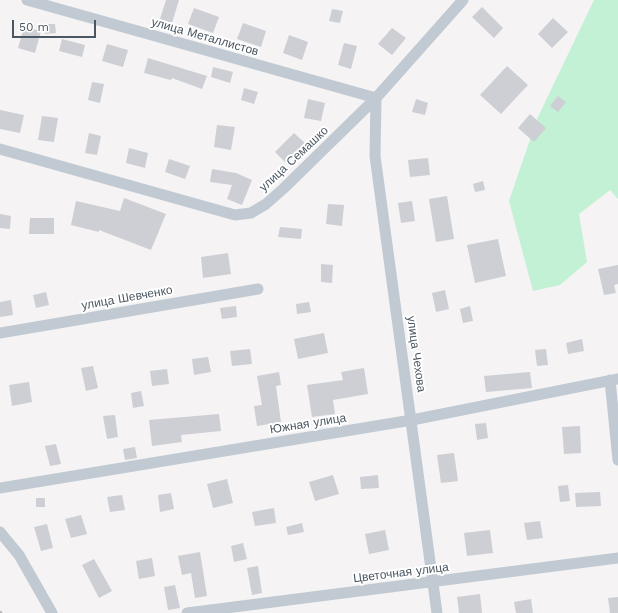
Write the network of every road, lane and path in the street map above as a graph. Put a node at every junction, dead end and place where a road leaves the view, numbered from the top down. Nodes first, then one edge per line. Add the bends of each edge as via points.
1 (27, 0) edge
2 (463, 0) edge
3 (376, 98) junction
4 (0, 149) edge
5 (258, 289) dead end
6 (0, 333) edge
7 (614, 380) edge
8 (412, 420) junction
9 (618, 460) edge
10 (0, 488) edge
11 (0, 532) edge
12 (618, 558) edge
13 (432, 582) junction
14 (52, 613) edge
15 (187, 613) edge
16 (436, 613) edge

1 - 3 street, улица Металлистов
2 - 3 street, улица Семашко
3 - 4 street, улица Семашко via 283,189 251,213 235,215
3 - 8 street, улица Чехова via 375,156
5 - 6 street, улица Шевченко
7 - 8 street, Южная улица
7 - 9 street
8 - 10 street, Южная улица
8 - 13 street, улица Чехова
11 - 14 street via 19,555
12 - 13 street, Цветочная улица
13 - 15 street, Цветочная улица
13 - 16 street, улица Чехова

